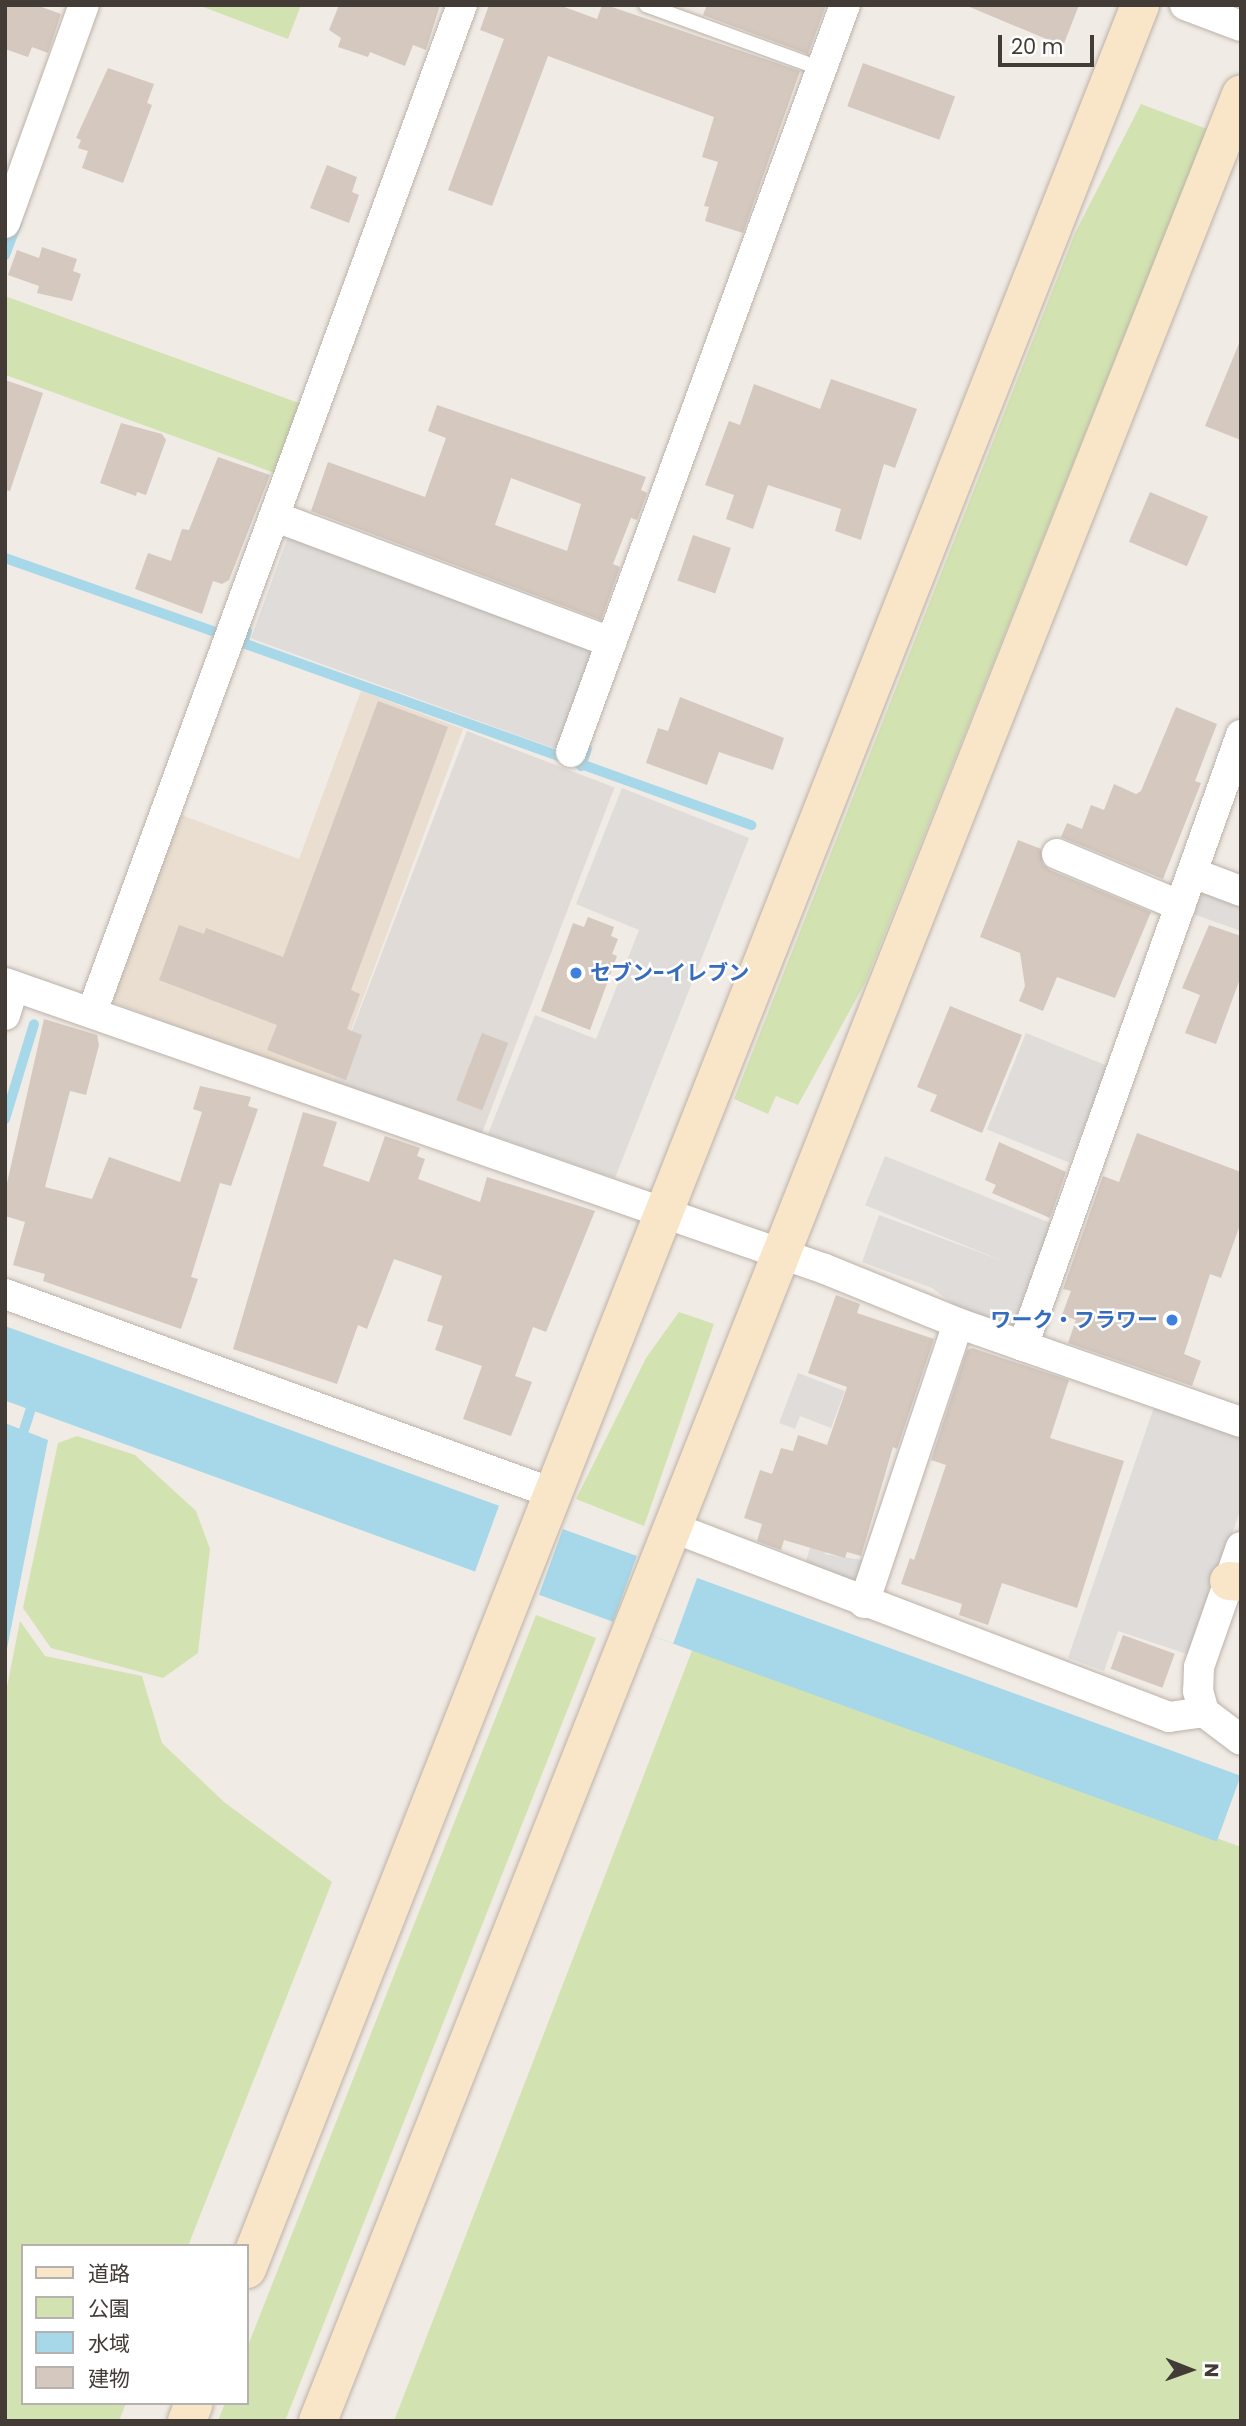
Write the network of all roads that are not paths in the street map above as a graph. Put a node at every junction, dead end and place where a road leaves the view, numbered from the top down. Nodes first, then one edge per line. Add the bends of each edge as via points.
1 (84, 5) edge
2 (462, 5) edge
3 (646, 5) edge
4 (845, 5) edge
5 (1140, 5) edge
6 (1185, 5) edge
7 (1241, 26) edge
8 (822, 69) junction
9 (1241, 94) edge
10 (5, 223) edge
11 (276, 517) junction
12 (611, 642) junction
13 (1241, 735) edge
14 (570, 752) dead end
15 (1057, 854) dead end
16 (1193, 873) junction
17 (1241, 891) edge
18 (1181, 906) junction
19 (10, 985) edge
20 (92, 1012) junction
21 (5, 1015) edge
22 (664, 1216) junction
23 (778, 1253) junction
24 (5, 1294) edge
25 (958, 1323) junction
26 (1023, 1346) junction
27 (1241, 1422) edge
28 (549, 1500) junction
29 (669, 1539) junction
30 (1237, 1570) edge
31 (864, 1603) junction
32 (1204, 1712) junction
33 (1241, 1740) edge
34 (248, 2266) edge
35 (318, 2421) edge

1 - 10 street
2 - 11 street
3 - 8 lane
4 - 8 street
5 - 22 street
6 - 7 street
8 - 12 street
9 - 23 street
11 - 12 street
11 - 20 street
12 - 14 street
13 - 16 street
15 - 18 street
16 - 17 street
16 - 18 street
18 - 26 street
19 - 20 street
19 - 21 street
20 - 22 street
22 - 23 street
22 - 28 street
23 - 25 street via 892,1293
23 - 29 street
24 - 28 street
25 - 26 street
25 - 31 street
26 - 27 street
28 - 34 street
29 - 31 street
29 - 35 street
30 - 32 street via 1199,1667 1198,1691
31 - 32 street via 1169,1717
32 - 33 street

